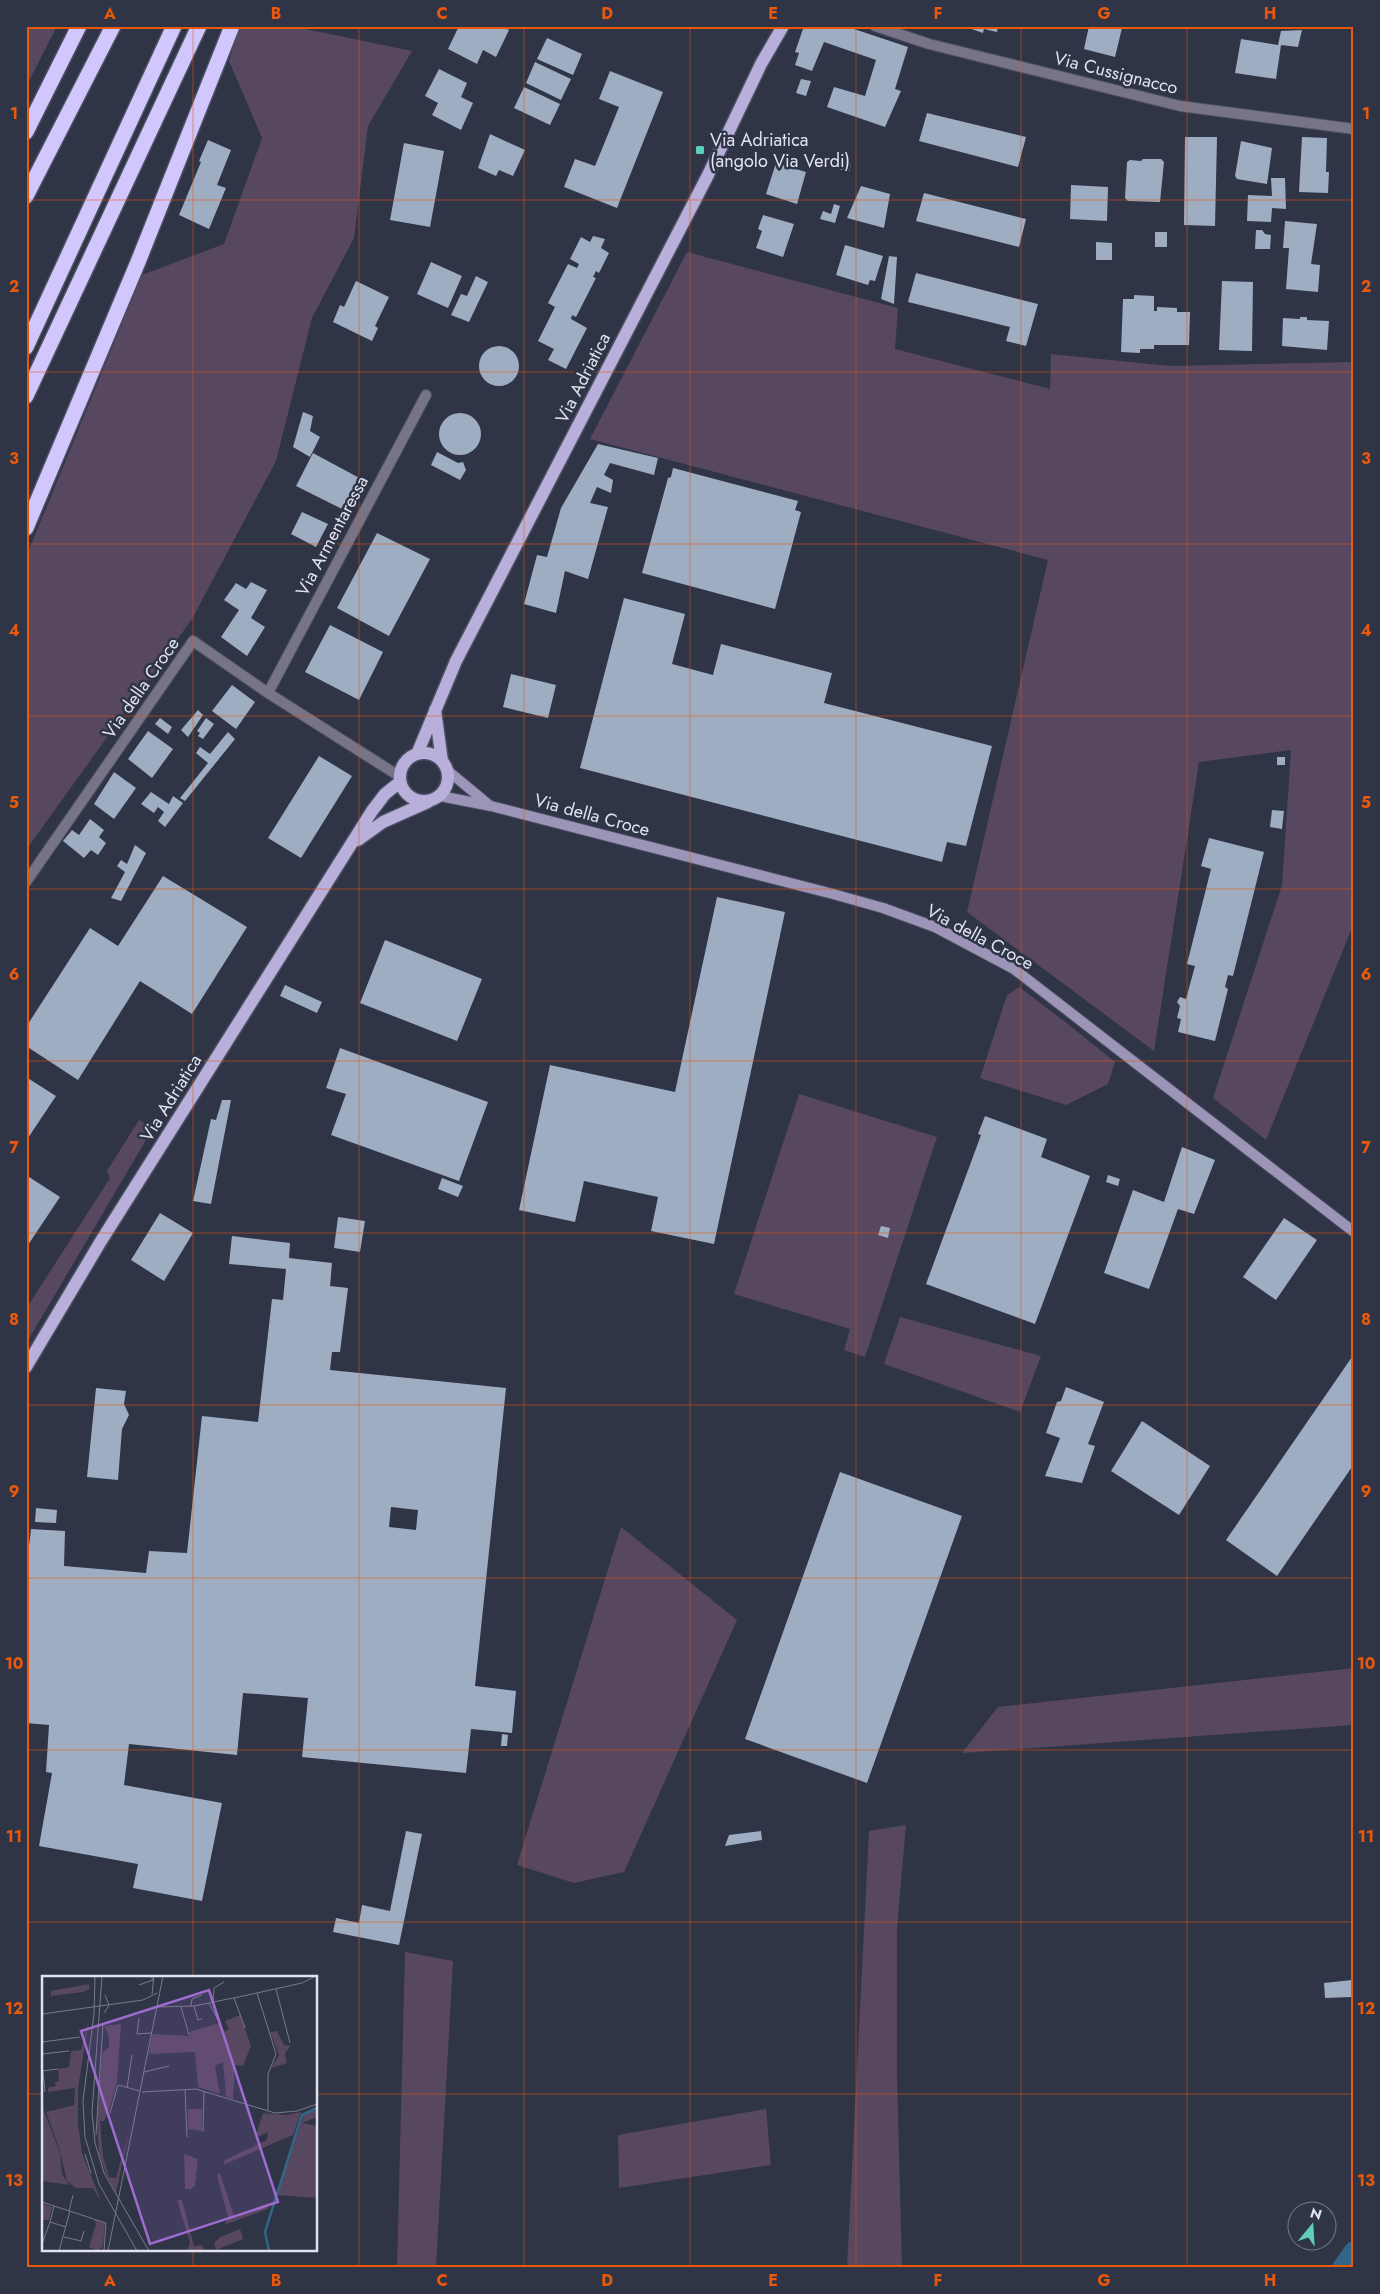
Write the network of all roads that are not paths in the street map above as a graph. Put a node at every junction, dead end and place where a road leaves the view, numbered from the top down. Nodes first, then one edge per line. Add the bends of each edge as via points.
1 (80, 26) edge
2 (113, 26) edge
3 (174, 26) edge
4 (199, 26) edge
5 (232, 26) edge
6 (774, 26) edge
7 (783, 26) edge
8 (875, 26) edge
9 (761, 64) junction
10 (1354, 129) edge
11 (26, 132) edge
12 (26, 196) edge
13 (26, 347) edge
14 (426, 394) dead end
15 (26, 396) edge
16 (26, 528) edge
17 (268, 693) junction
18 (435, 708) junction
19 (417, 754) junction
20 (445, 766) junction
21 (399, 779) junction
22 (435, 798) junction
23 (491, 806) junction
24 (348, 848) junction
25 (26, 882) edge
26 (1354, 1232) edge
27 (26, 1367) edge

1 - 11 highway
2 - 12 highway
3 - 13 highway
4 - 15 highway
5 - 16 highway via 142,253
6 - 9 main road, Via Adriatica
7 - 9 main road, Via Adriatica
8 - 10 street, Via Cussignacco via 929,44 1180,106
9 - 18 main road, Via Adriatica via 707,177 456,661
14 - 17 street, Via Armentaressa
17 - 21 street, Via della Croce
17 - 25 street, Via della Croce via 193,641
18 - 19 main road, Via Adriatica
18 - 20 main road
19 - 20 main road via 430,754
19 - 21 main road, Via Adriatica via 404,762
20 - 22 main road via 447,784
20 - 23 main road, Via della Croce
21 - 22 main road via 408,796 423,802
21 - 24 main road, Via Adriatica via 372,811
22 - 23 main road, Via della Croce
22 - 24 main road, Via Adriatica via 383,822
23 - 26 main road, Via della Croce via 883,908 935,927 1014,969
24 - 27 main road, Via Adriatica

